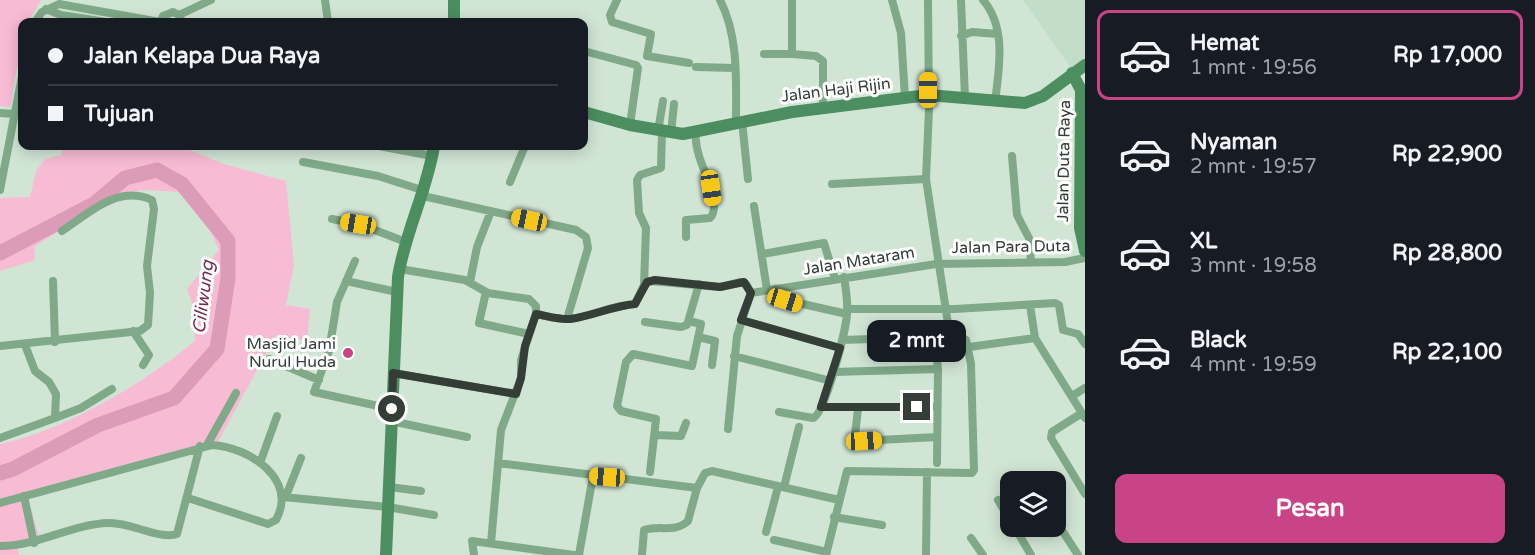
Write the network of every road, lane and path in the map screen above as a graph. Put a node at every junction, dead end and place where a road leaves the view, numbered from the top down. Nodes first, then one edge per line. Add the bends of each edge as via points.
1 (211, 0) edge
2 (325, 0) edge
3 (454, 0) edge
4 (616, 0) edge
5 (720, 0) edge
6 (792, 0) edge
7 (892, 0) edge
8 (928, 0) edge
9 (961, 0) edge
10 (984, 0) edge
11 (46, 9) junction
12 (38, 18) edge
13 (80, 18) edge
14 (138, 18) edge
15 (163, 18) edge
16 (179, 18) edge
17 (182, 18) edge
18 (327, 18) edge
19 (454, 18) edge
20 (998, 34) junction
21 (961, 36) junction
22 (588, 52) edge
23 (764, 54) dead end
24 (792, 54) junction
25 (1085, 65) edge
26 (735, 68) junction
27 (1072, 73) junction
28 (18, 95) edge
29 (928, 95) junction
30 (905, 98) junction
31 (965, 98) junction
32 (663, 101) dead end
33 (996, 102) junction
34 (674, 104) dead end
35 (823, 108) junction
36 (0, 113) edge
37 (588, 113) edge
38 (14, 114) junction
39 (739, 122) junction
40 (630, 125) junction
41 (663, 132) junction
42 (695, 133) junction
43 (1082, 142) edge
44 (523, 150) edge
45 (433, 151) edge
46 (1012, 156) dead end
47 (303, 162) dead end
48 (2, 163) edge
49 (748, 179) dead end
50 (926, 179) junction
51 (510, 182) dead end
52 (832, 184) dead end
53 (0, 190) edge
54 (424, 194) junction
55 (754, 206) dead end
56 (491, 211) junction
57 (332, 219) dead end
58 (62, 231) dead end
59 (686, 237) dead end
60 (406, 242) junction
61 (1085, 251) edge
62 (763, 254) junction
63 (1085, 258) edge
64 (355, 261) dead end
65 (1031, 262) junction
66 (936, 264) junction
67 (400, 269) junction
68 (839, 278) junction
69 (53, 281) dead end
70 (346, 281) junction
71 (470, 282) junction
72 (699, 284) junction
73 (644, 285) junction
74 (771, 289) junction
75 (397, 292) junction
76 (486, 292) junction
77 (751, 293) junction
78 (1030, 304) junction
79 (946, 308) junction
80 (848, 312) junction
81 (536, 314) junction
82 (567, 319) junction
83 (741, 320) junction
84 (689, 321) junction
85 (645, 322) dead end
86 (133, 331) junction
87 (529, 334) junction
88 (698, 337) junction
89 (950, 337) junction
90 (1035, 338) junction
91 (934, 339) junction
92 (56, 342) junction
93 (841, 344) junction
94 (1085, 344) edge
95 (25, 345) junction
96 (0, 346) edge
97 (969, 347) junction
98 (734, 356) junction
99 (269, 359) dead end
100 (143, 365) dead end
101 (712, 365) dead end
102 (938, 369) junction
103 (834, 372) junction
104 (393, 373) junction
105 (319, 380) junction
106 (831, 381) junction
107 (1085, 388) edge
108 (112, 389) dead end
109 (236, 393) dead end
110 (516, 394) junction
111 (1072, 396) junction
112 (821, 407) junction
113 (937, 407) junction
114 (858, 409) junction
115 (779, 412) dead end
116 (392, 415) junction
117 (277, 416) dead end
118 (1083, 416) edge
119 (55, 418) junction
120 (686, 423) dead end
121 (799, 427) dead end
122 (728, 429) dead end
123 (655, 435) junction
124 (467, 436) dead end
125 (937, 437) junction
126 (0, 438) edge
127 (204, 446) junction
128 (301, 458) dead end
129 (260, 463) junction
130 (498, 463) junction
131 (937, 463) dead end
132 (651, 472) dead end
133 (927, 472) junction
134 (593, 476) junction
135 (389, 487) junction
136 (781, 487) junction
137 (697, 488) junction
138 (420, 491) dead end
139 (1085, 494) edge
140 (24, 496) junction
141 (285, 497) junction
142 (188, 498) junction
143 (998, 500) dead end
144 (839, 501) junction
145 (0, 503) edge
146 (1000, 503) edge
147 (388, 507) junction
148 (434, 515) dead end
149 (834, 517) junction
150 (882, 525) dead end
151 (766, 532) dead end
152 (1066, 536) edge
153 (1020, 537) edge
154 (971, 538) dead end
155 (774, 540) dead end
156 (34, 543) junction
157 (491, 543) junction
158 (0, 546) edge
159 (826, 553) edge
160 (554, 554) edge
161 (386, 555) edge
162 (474, 555) edge
163 (574, 555) edge
164 (579, 555) edge
165 (642, 555) edge
166 (926, 555) edge
167 (983, 555) edge
168 (1031, 555) edge
169 (1078, 555) edge

1 - 17 street
2 - 18 street
3 - 19 street
4 - 26 street via 610,15 612,22 651,34 647,56
5 - 26 street via 732,33
6 - 24 street
7 - 30 street via 901,33
8 - 29 street
9 - 21 street
10 - 20 street
11 - 12 street
11 - 13 street
11 - 14 street via 67,5
15 - 16 street via 173,12
20 - 21 street via 972,32
20 - 33 street
21 - 31 street
22 - 40 street via 638,68
23 - 24 street
24 - 35 street via 816,56 823,61
25 - 27 street, Jalan Haji Rijin
26 - 39 street
27 - 33 street, Jalan Haji Rijin via 1034,100
27 - 43 street, Jalan Duta Raya via 1081,90
28 - 38 street
29 - 30 street, Jalan Haji Rijin
29 - 31 street, Jalan Haji Rijin
29 - 50 street
30 - 35 street, Jalan Haji Rijin
31 - 33 street, Jalan Haji Rijin
32 - 41 street
34 - 41 street
35 - 39 street, Jalan Haji Rijin
36 - 38 street
37 - 40 street, Jalan Haji Rijin
38 - 48 street
39 - 42 street, Jalan Haji Rijin
39 - 49 street
40 - 41 street, Jalan Haji Rijin
41 - 42 street, Jalan Haji Rijin
41 - 73 street via 661,168 640,175 637,180 646,228
42 - 59 street via 714,211 710,218 686,220
43 - 61 street, Jalan Duta Raya via 1080,228
44 - 51 street
45 - 54 street
46 - 65 street via 1017,215 1029,238
47 - 54 street via 378,176
48 - 53 street
50 - 52 street
50 - 66 street
54 - 56 street
54 - 60 street
55 - 62 street
56 - 71 street via 477,247
56 - 82 street via 576,230 587,239 585,262
57 - 60 street
58 - 86 street via 117,196 143,196 154,202 147,272 148,325
60 - 67 street
62 - 68 street via 824,243
62 - 74 street
63 - 65 street, Jalan Para Duta
64 - 70 street
65 - 66 street, Jalan Para Duta
66 - 68 street, Jalan Mataram
66 - 79 street
67 - 71 street
67 - 75 street
68 - 74 street, Jalan Mataram
68 - 80 street
69 - 92 street
70 - 75 street
70 - 105 street via 337,302 329,351
71 - 76 street
72 - 73 street via 655,280
72 - 77 street via 720,287 741,282
72 - 84 street
73 - 82 street via 635,304
74 - 77 street, Jalan Mataram
74 - 80 street via 785,300
75 - 104 street
76 - 81 street via 529,299
76 - 87 street via 479,323
77 - 83 street
78 - 79 street
78 - 90 street
78 - 94 street via 1057,303 1063,330 1078,334
79 - 80 street
79 - 89 street
80 - 93 street
81 - 82 street
81 - 87 street
83 - 93 street
83 - 98 street
84 - 85 street via 681,327
84 - 88 street via 701,324
86 - 92 street via 82,335
86 - 100 street via 149,357
87 - 110 street
88 - 101 street via 715,341
88 - 123 street via 696,367 637,354 628,358 618,409 656,419
89 - 91 street
89 - 97 street via 963,338
90 - 97 street
90 - 111 street
91 - 93 street
91 - 102 street
92 - 95 street
93 - 103 street
95 - 96 street
95 - 119 street via 32,366 56,394
97 - 133 street via 974,472
98 - 106 street
98 - 122 street
99 - 105 street
102 - 103 street
102 - 113 street
103 - 106 street
104 - 110 street
104 - 116 street
105 - 116 street via 314,392
106 - 112 street
107 - 111 street
108 - 119 street
109 - 127 street
110 - 130 street via 502,427
111 - 118 street
112 - 114 street
112 - 115 street via 814,418
113 - 114 street
113 - 125 street
114 - 125 street via 855,435 859,441
116 - 124 street
116 - 135 street
117 - 129 street
118 - 139 street via 1052,432 1051,438
119 - 126 street
120 - 123 street via 681,436
121 - 136 street
123 - 132 street
125 - 131 street
127 - 129 street via 223,446
127 - 140 street
127 - 142 street
128 - 141 street
129 - 141 street via 277,480
130 - 134 street
130 - 157 street
133 - 144 street via 847,471
133 - 166 street
134 - 137 street
134 - 164 street
135 - 138 street
135 - 147 street
136 - 137 street via 712,471 705,473
136 - 144 street
136 - 151 street
137 - 165 street via 684,525 644,530
140 - 145 street
140 - 156 street
141 - 142 street via 276,520 268,524
141 - 147 street
142 - 156 street via 179,532 173,536 109,523
143 - 146 street
144 - 149 street
147 - 148 street
147 - 161 street
149 - 150 street
149 - 159 street
152 - 169 street
153 - 168 street
154 - 167 street
155 - 159 street
156 - 158 street
157 - 160 street
157 - 162 street via 472,541
160 - 163 street

